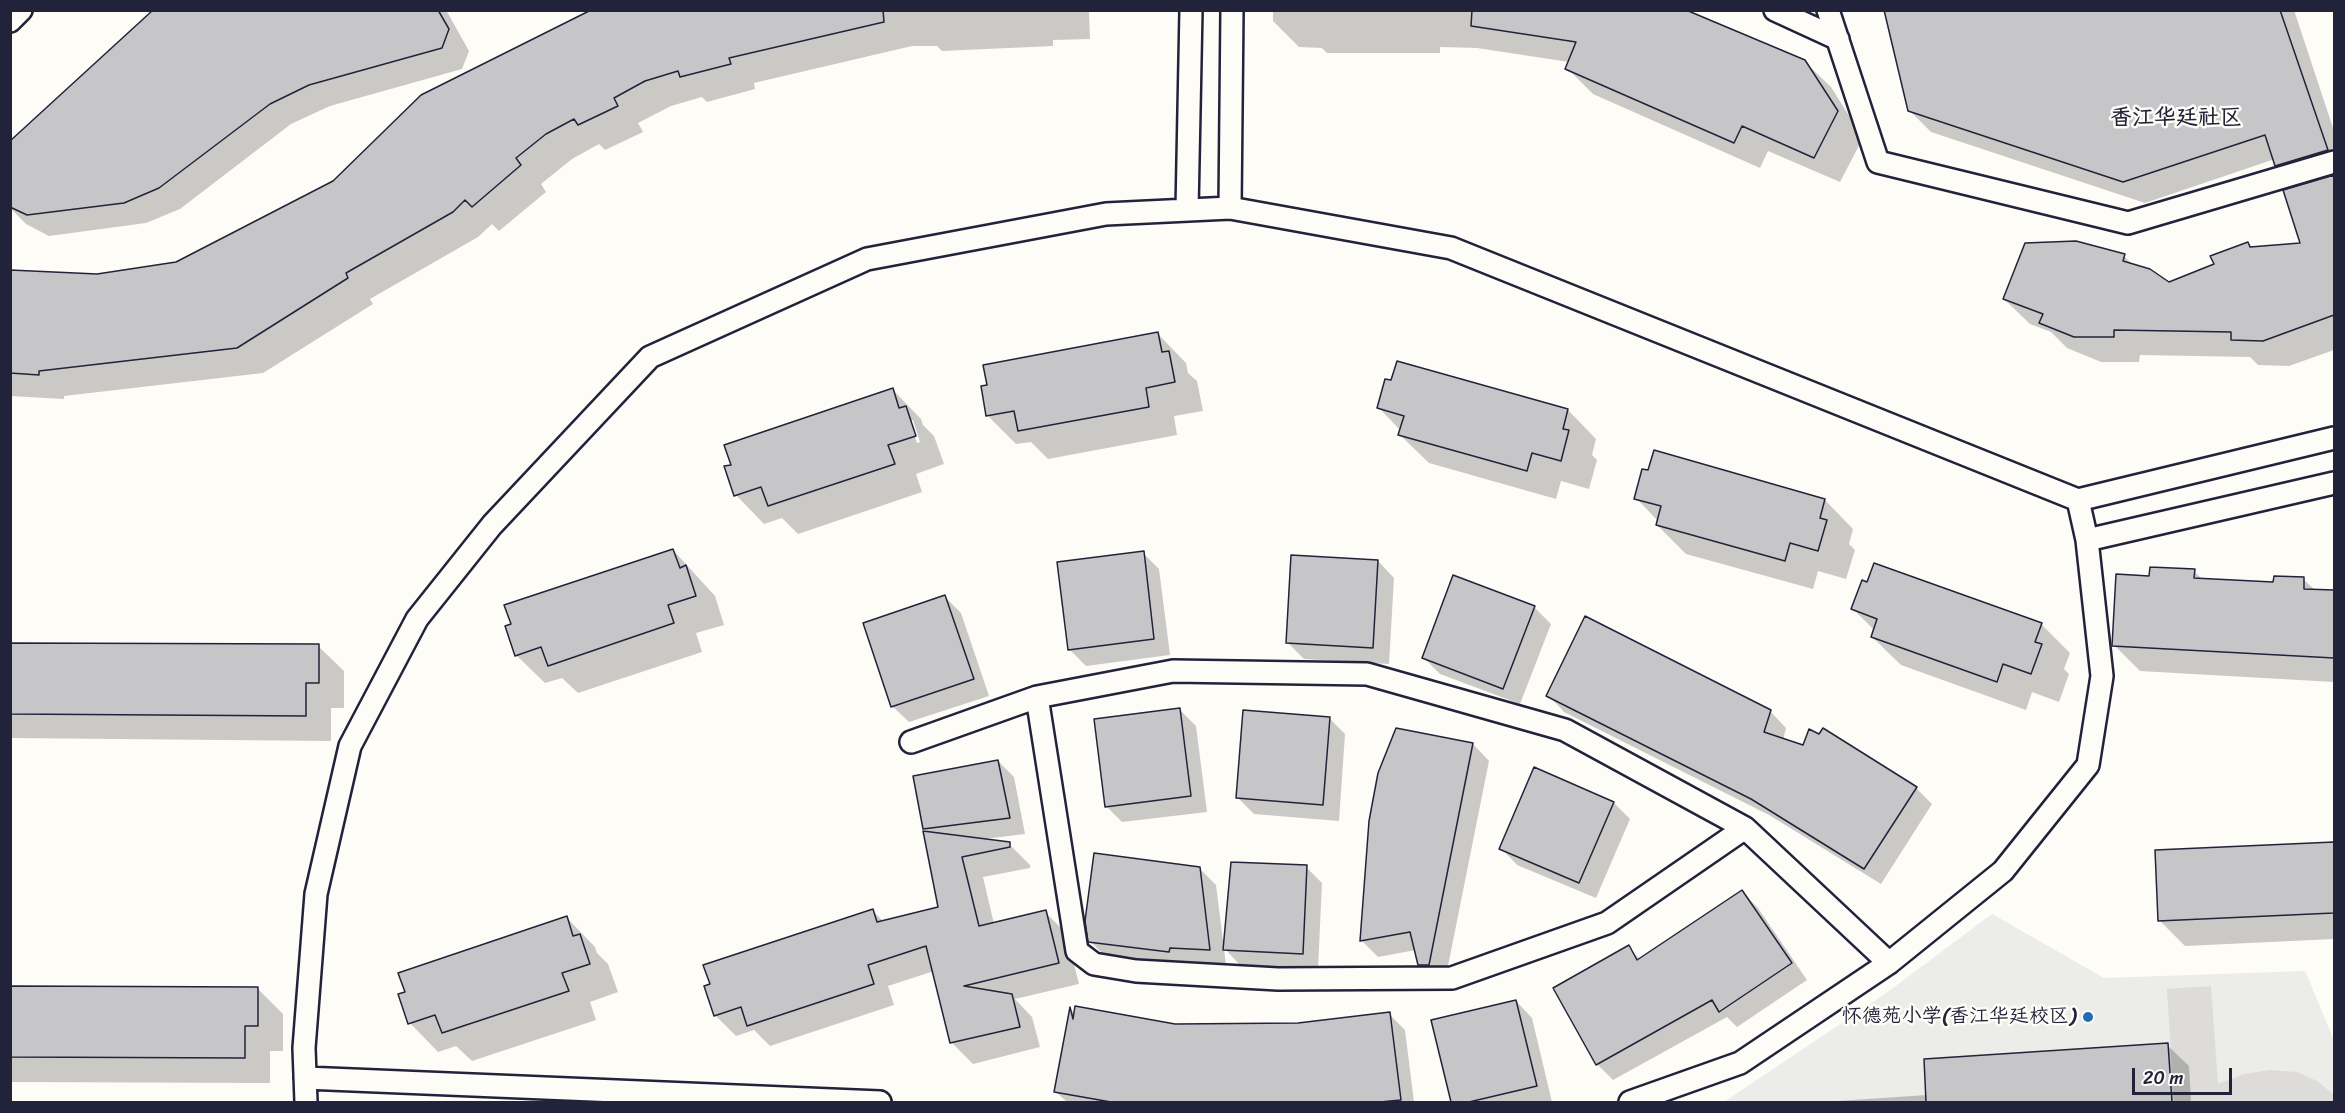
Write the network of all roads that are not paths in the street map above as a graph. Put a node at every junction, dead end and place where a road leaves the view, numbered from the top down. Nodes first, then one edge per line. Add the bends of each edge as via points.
1 (21, 10) edge
2 (1191, 10) edge
3 (1232, 10) edge
4 (1775, 10) edge
5 (1828, 10) edge
6 (10, 21) edge
7 (1838, 39) junction
8 (2334, 162) edge
9 (1230, 208) junction
10 (1187, 210) junction
11 (2334, 438) edge
12 (2334, 483) edge
13 (2078, 500) junction
14 (2087, 540) junction
15 (1037, 697) junction
16 (911, 742) dead end
17 (1745, 828) junction
18 (1889, 963) junction
19 (305, 1078) junction
20 (306, 1102) edge
21 (880, 1102) edge
22 (1630, 1102) edge

1 - 6 lane
2 - 10 lane
3 - 9 lane
4 - 7 lane
5 - 7 lane
7 - 8 lane via 1878,162 2128,223
9 - 10 lane
9 - 13 lane via 1451,248
10 - 19 lane via 1106,214 867,259 650,357 492,525 417,619 350,746 316,894
11 - 13 lane
12 - 14 lane
13 - 14 lane
14 - 18 lane via 2102,676 2088,765 2003,871
15 - 16 lane
15 - 17 lane via 1173,671 1367,674 1564,730
15 - 17 lane via 1077,951 1094,964 1136,971 1278,979 1452,978 1607,923
17 - 18 lane
18 - 22 lane via 1740,1063
19 - 20 lane
19 - 21 lane

